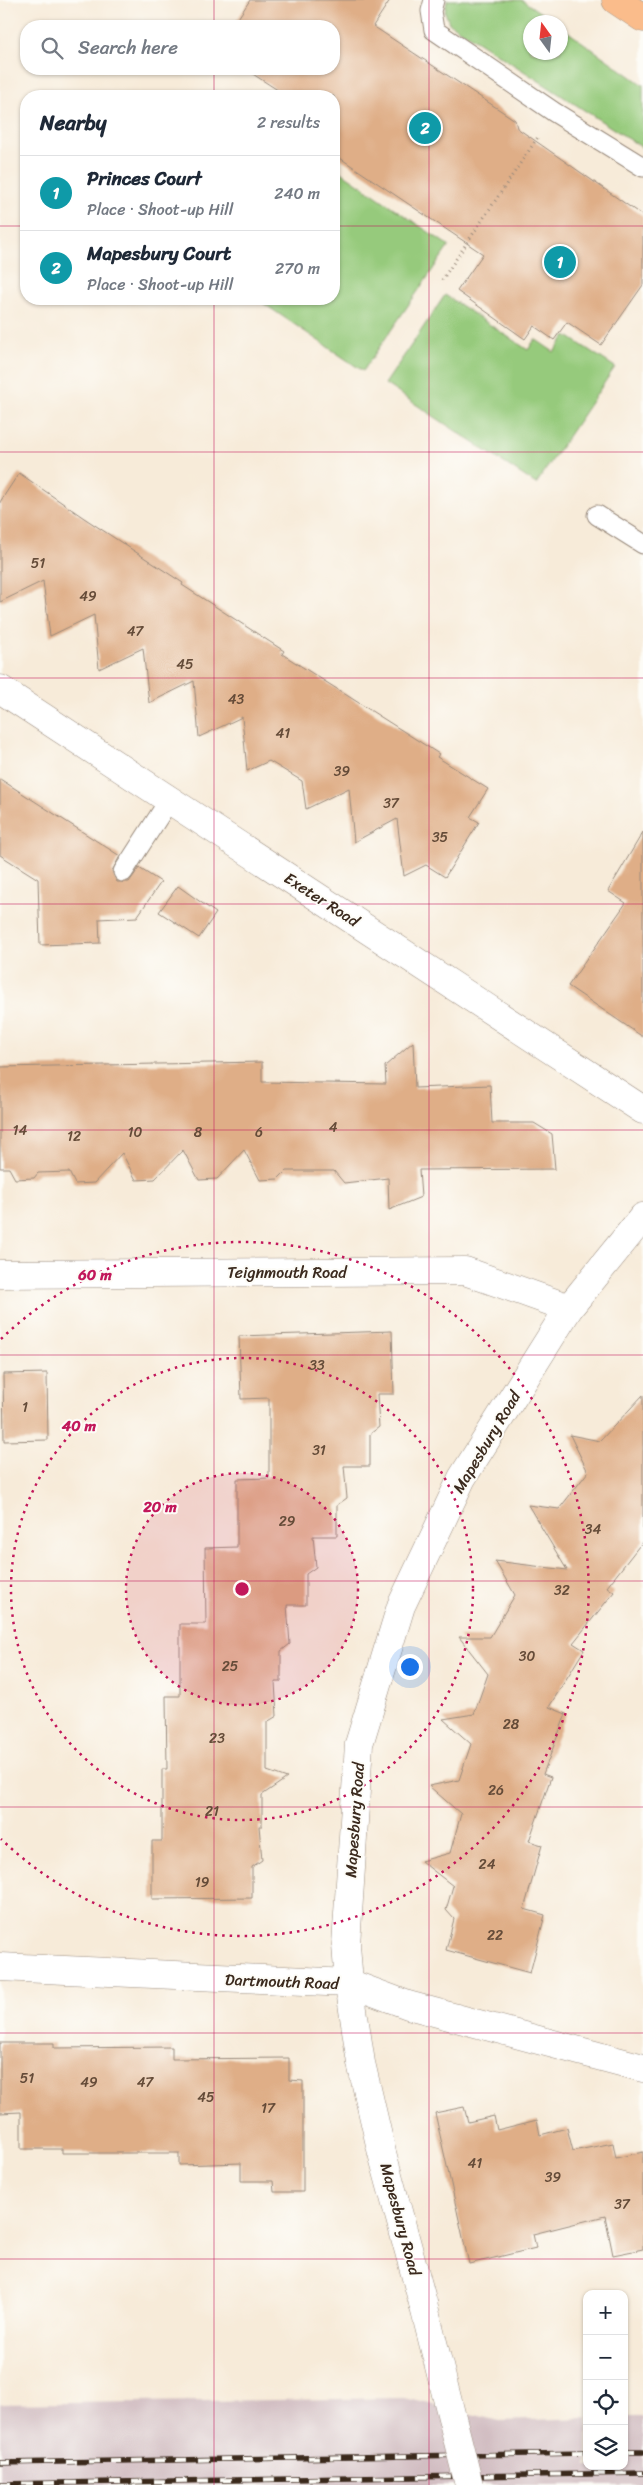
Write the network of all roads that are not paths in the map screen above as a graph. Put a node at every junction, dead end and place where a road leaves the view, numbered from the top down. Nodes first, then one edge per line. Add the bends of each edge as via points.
1 (434, 0) edge
2 (643, 168) edge
3 (597, 515) dead end
4 (643, 544) edge
5 (0, 689) edge
6 (170, 799) junction
7 (123, 872) dead end
8 (643, 1110) edge
9 (643, 1217) edge
10 (0, 1274) edge
11 (569, 1308) junction
12 (0, 1967) edge
13 (348, 1983) junction
14 (643, 2068) edge
15 (469, 2485) edge

1 - 2 lane via 434,30
3 - 4 lane
5 - 6 street, Exeter Road
6 - 7 lane
6 - 8 street, Exeter Road
9 - 11 street, Mapesbury Road
10 - 11 street, Teignmouth Road via 465,1271
11 - 13 street, Mapesbury Road via 462,1478 401,1606 359,1744 346,1945
12 - 13 street, Dartmouth Road
13 - 14 street, Dartmouth Road via 408,2004
13 - 15 street, Mapesbury Road, bridge via 368,2090

